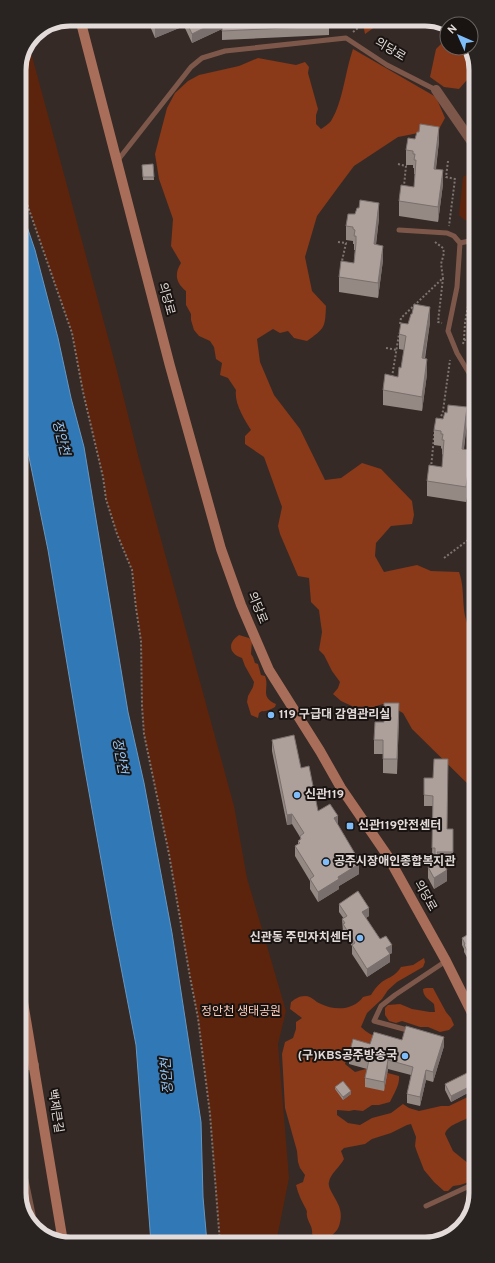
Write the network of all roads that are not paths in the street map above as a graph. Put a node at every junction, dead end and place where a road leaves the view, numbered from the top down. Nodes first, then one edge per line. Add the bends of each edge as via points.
1 (82, 26) edge
2 (436, 90) joint
3 (469, 138) edge
4 (117, 161) junction
5 (399, 230) dead end
6 (469, 241) edge
7 (460, 243) junction
8 (469, 374) edge
9 (446, 961) junction
10 (469, 1006) edge
11 (26, 1019) edge
12 (417, 1033) edge
13 (26, 1057) edge
14 (26, 1065) edge
15 (34, 1065) junction
16 (469, 1186) edge
17 (26, 1193) edge
18 (426, 1206) dead end
19 (29, 1209) edge
20 (62, 1236) edge

1 - 4 main road, 의당로
2 - 3 street
2 - 4 lane, 의당로 via 387,65 346,38 225,51 202,58 191,67
4 - 9 main road, 의당로 via 221,549 241,605 269,670 341,788 387,855
5 - 7 lane via 447,233
6 - 7 lane
7 - 8 lane via 457,287 448,331
9 - 10 main road, 의당로
9 - 12 lane via 395,995 382,1006 374,1021
11 - 15 main road, 백제큰길
13 - 15 street
14 - 15 street
15 - 20 main road, 백제큰길
16 - 18 lane
17 - 19 street

